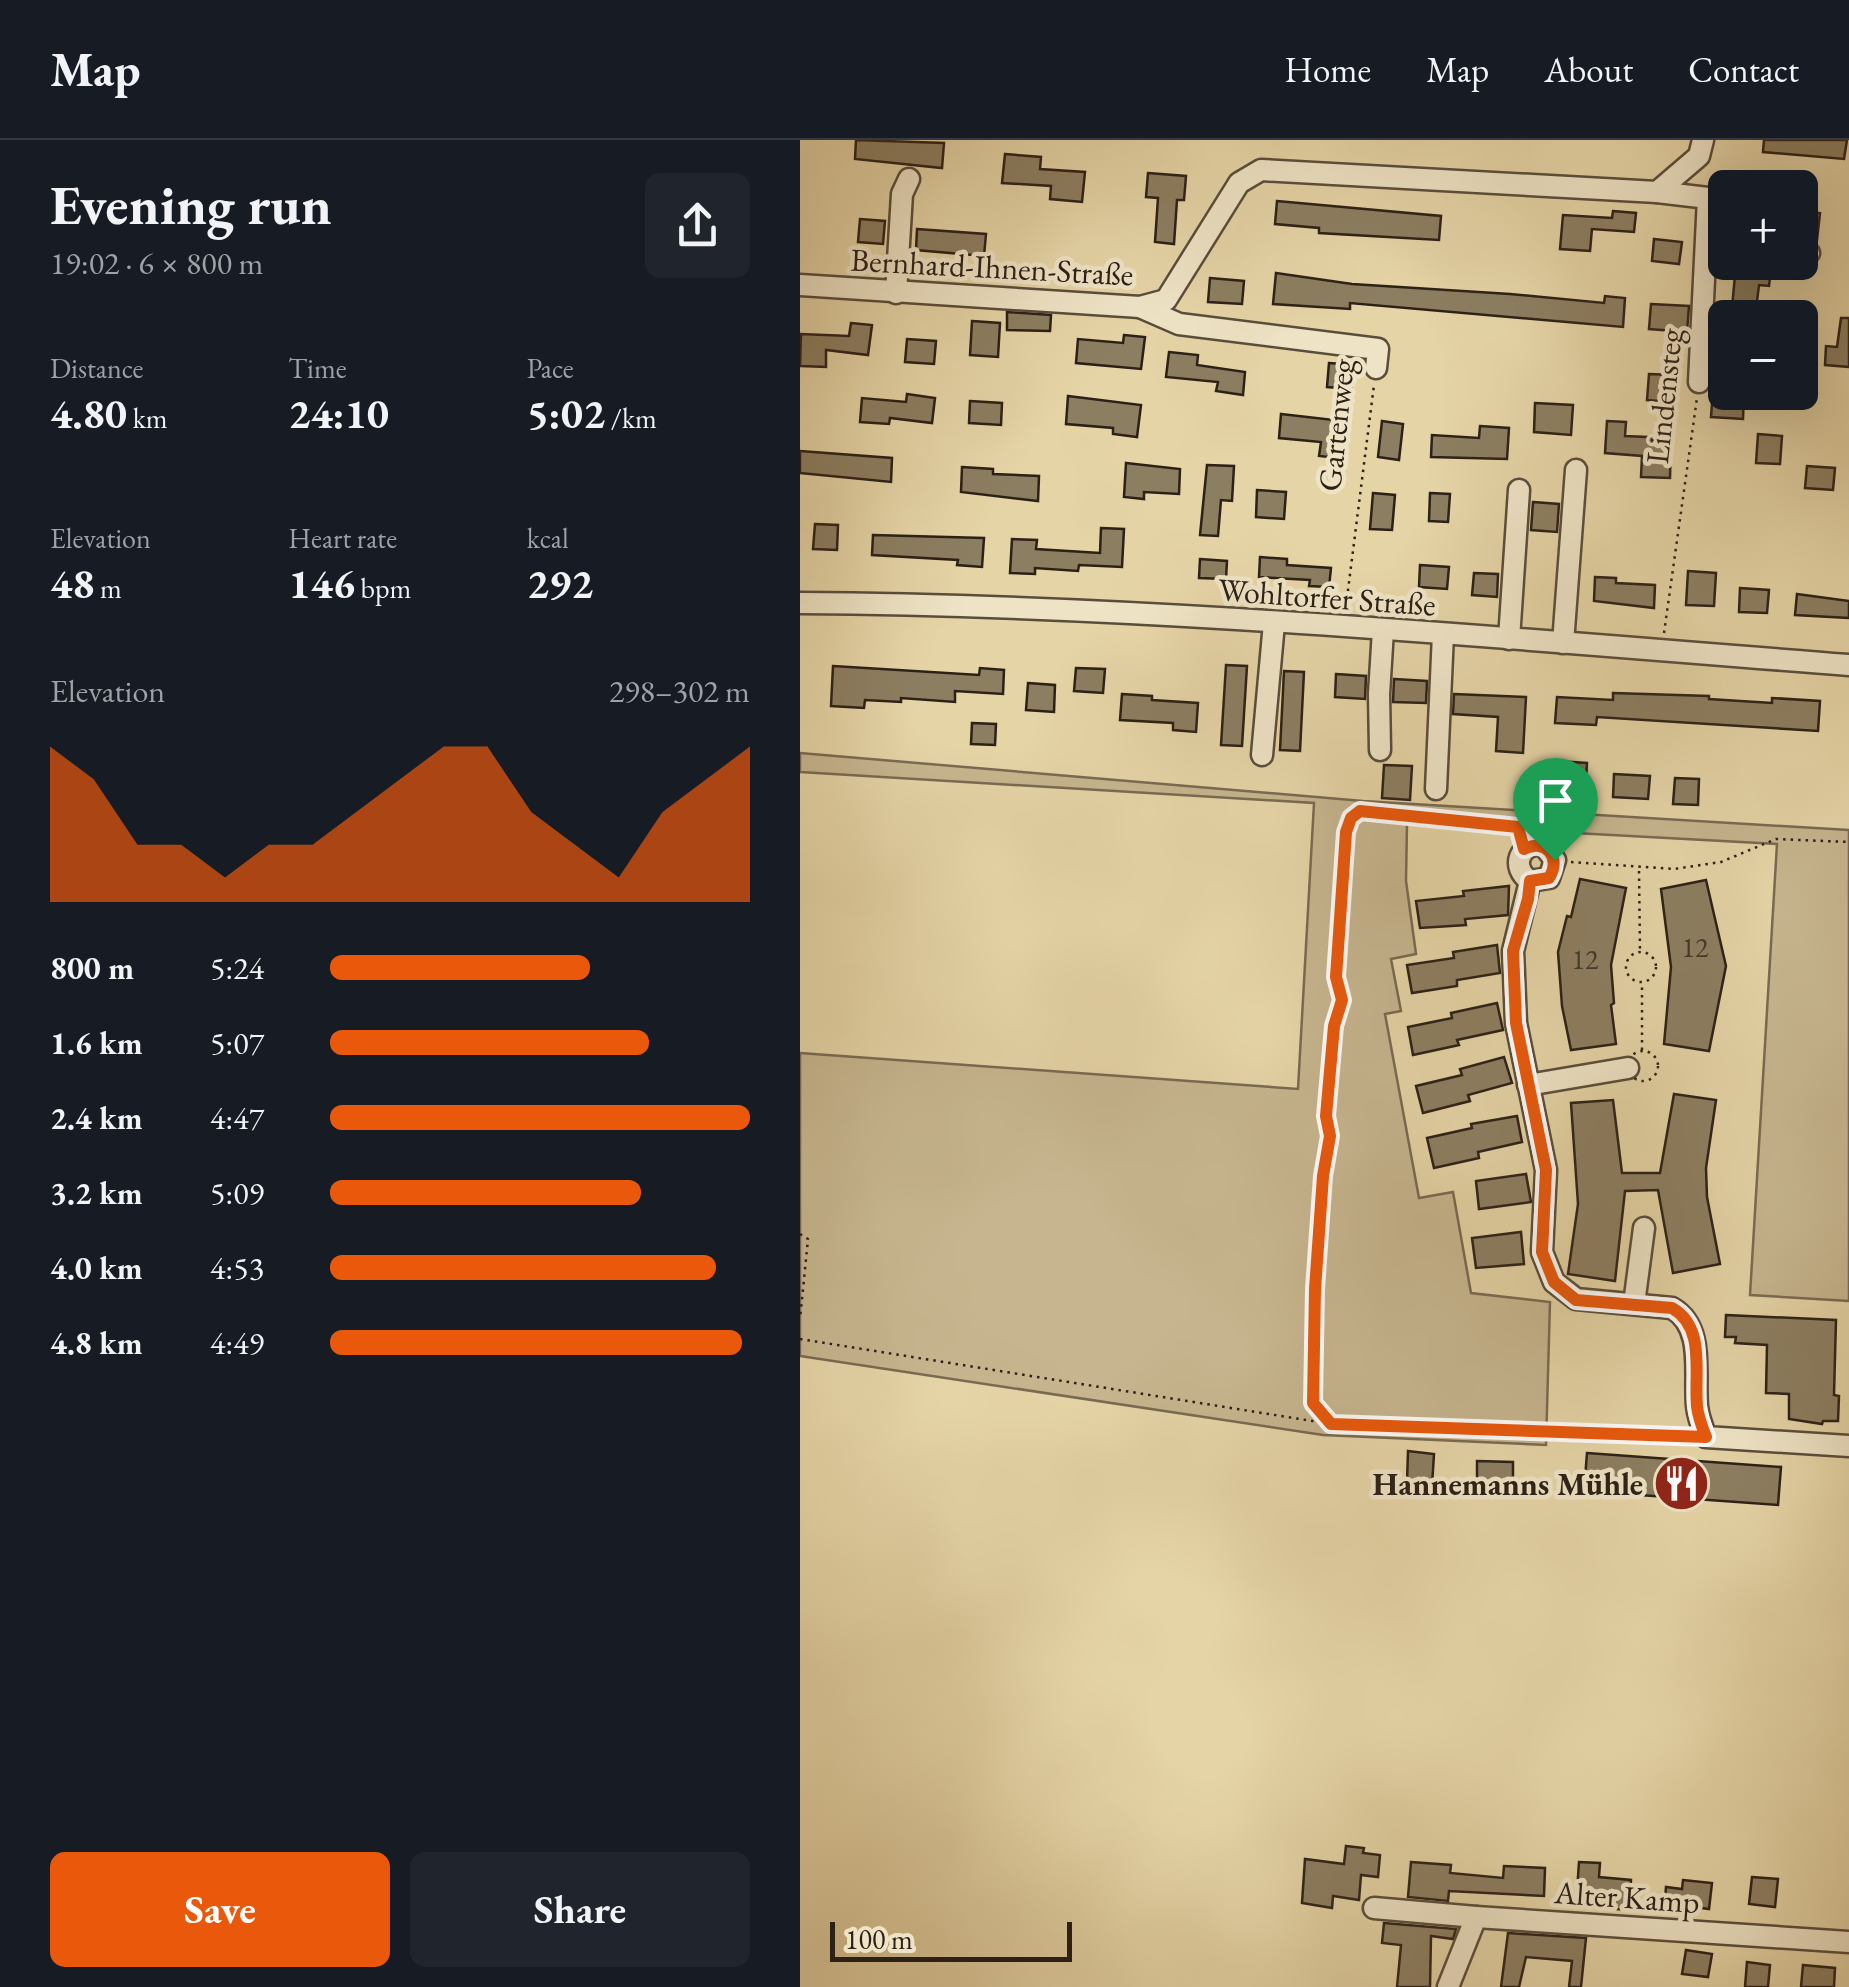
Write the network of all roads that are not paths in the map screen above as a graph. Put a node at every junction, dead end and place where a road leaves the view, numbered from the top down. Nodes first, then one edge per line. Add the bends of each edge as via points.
1 (1701, 148) edge
2 (909, 179) dead end
3 (1657, 192) junction
4 (1708, 198) edge
5 (1712, 280) edge
6 (800, 285) edge
7 (896, 293) junction
8 (1140, 307) junction
9 (1376, 368) road end
10 (1699, 382) road end
11 (1576, 470) dead end
12 (1519, 490) dead end
13 (800, 603) edge
14 (1274, 623) junction
15 (1383, 630) junction
16 (1443, 634) junction
17 (1510, 639) junction
18 (1563, 643) junction
19 (1849, 664) edge
20 (1380, 750) dead end
21 (1262, 755) dead end
22 (1436, 789) dead end
23 (1530, 881) junction
24 (1628, 1068) dead end
25 (1528, 1085) junction
26 (1644, 1228) dead end
27 (1634, 1304) junction
28 (1849, 1446) edge
29 (1374, 1908) dead end
30 (1476, 1917) junction
31 (1849, 1942) edge
32 (1448, 1987) edge

1 - 3 street
2 - 7 street via 902,194
3 - 4 street, Lindensteg
3 - 8 street, Bernhard-Ihnen-Straße via 1261,170 1239,183 1166,300
5 - 10 street, Lindensteg
6 - 7 street, Bernhard-Ihnen-Straße
7 - 8 street, Bernhard-Ihnen-Straße
8 - 9 street, Gartenweg via 1179,324 1378,348
11 - 18 street
12 - 17 street
13 - 14 street, Wohltorfer Straße via 948,604
14 - 15 street, Wohltorfer Straße
14 - 21 street
15 - 16 street, Wohltorfer Straße
15 - 20 street
16 - 17 street, Wohltorfer Straße
16 - 22 street
17 - 18 street, Wohltorfer Straße
18 - 19 street, Wohltorfer Straße
23 - 23 street via 1549,878 1554,870 1543,845 1533,844 1519,857
23 - 25 street via 1513,951 1516,1023
24 - 25 street
25 - 27 street via 1546,1170 1542,1252 1554,1282 1576,1300
26 - 27 street
27 - 28 street via 1684,1315 1695,1340 1697,1406 1706,1437
29 - 30 street, Alter Kamp
30 - 31 street, Alter Kamp
30 - 32 street

